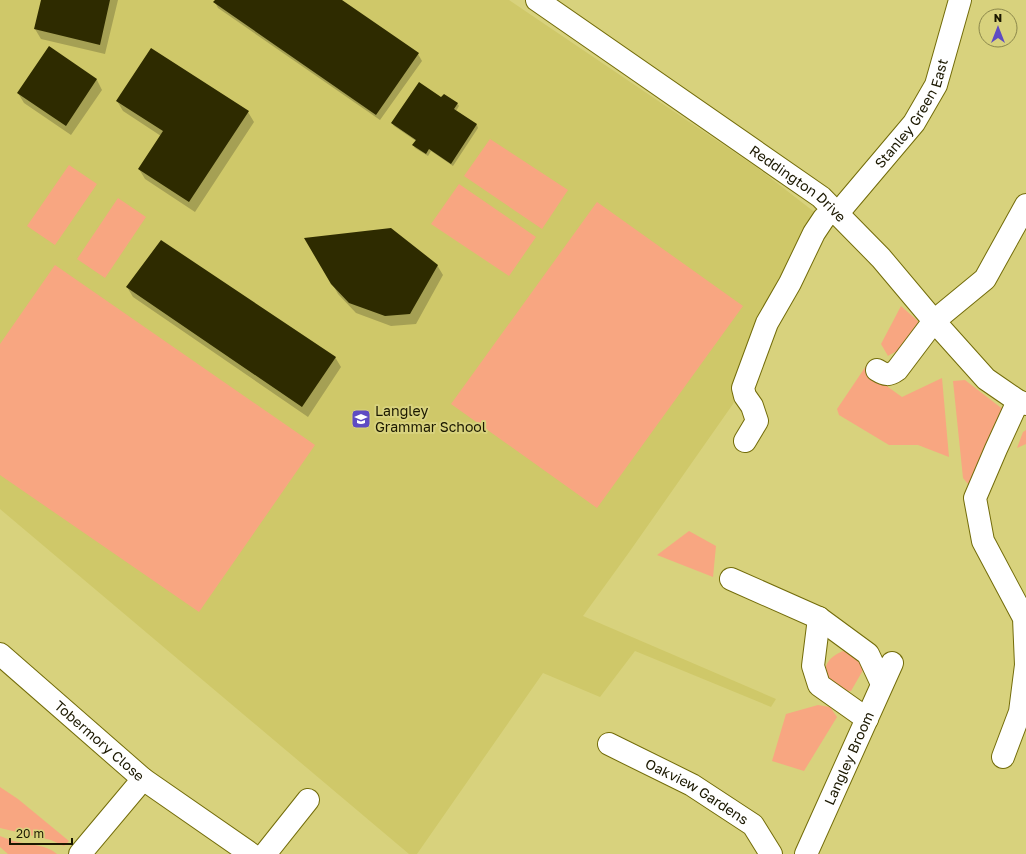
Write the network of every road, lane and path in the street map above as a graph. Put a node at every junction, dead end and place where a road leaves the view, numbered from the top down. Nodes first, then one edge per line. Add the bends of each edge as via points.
1 (537, 0) edge
2 (960, 0) edge
3 (1026, 205) edge
4 (836, 212) junction
5 (934, 321) junction
6 (877, 370) dead end
7 (1022, 403) edge
8 (745, 441) dead end
9 (732, 579) dead end
10 (819, 618) junction
11 (0, 654) edge
12 (892, 663) dead end
13 (882, 684) junction
14 (867, 719) junction
15 (609, 744) dead end
16 (1003, 757) dead end
17 (143, 779) junction
18 (308, 800) dead end
19 (80, 854) edge
20 (251, 854) edge
21 (265, 854) edge
22 (771, 854) edge
23 (806, 854) edge

1 - 4 street, Reddington Drive via 821,196
2 - 4 street, Stanley Green East via 936,85 914,123
3 - 5 street via 985,279
4 - 5 street, Reddington Drive via 881,258
4 - 8 street, Stanley Green East via 824,218 814,233 764,330 743,388 757,421
5 - 6 street via 897,370 886,374
5 - 7 street, Reddington Drive via 986,379
7 - 16 street via 996,449 975,498 983,541 1024,618 1026,665 1020,712
9 - 10 street
10 - 13 street via 868,654
10 - 14 street via 814,666 819,685
11 - 17 street, Tobermory Close
12 - 13 street, Langley Broom
13 - 14 street, Langley Broom
14 - 23 street, Langley Broom
15 - 22 street, Oakview Gardens via 692,785 753,825
17 - 19 street, Tobermory Close
17 - 20 street
18 - 21 street

